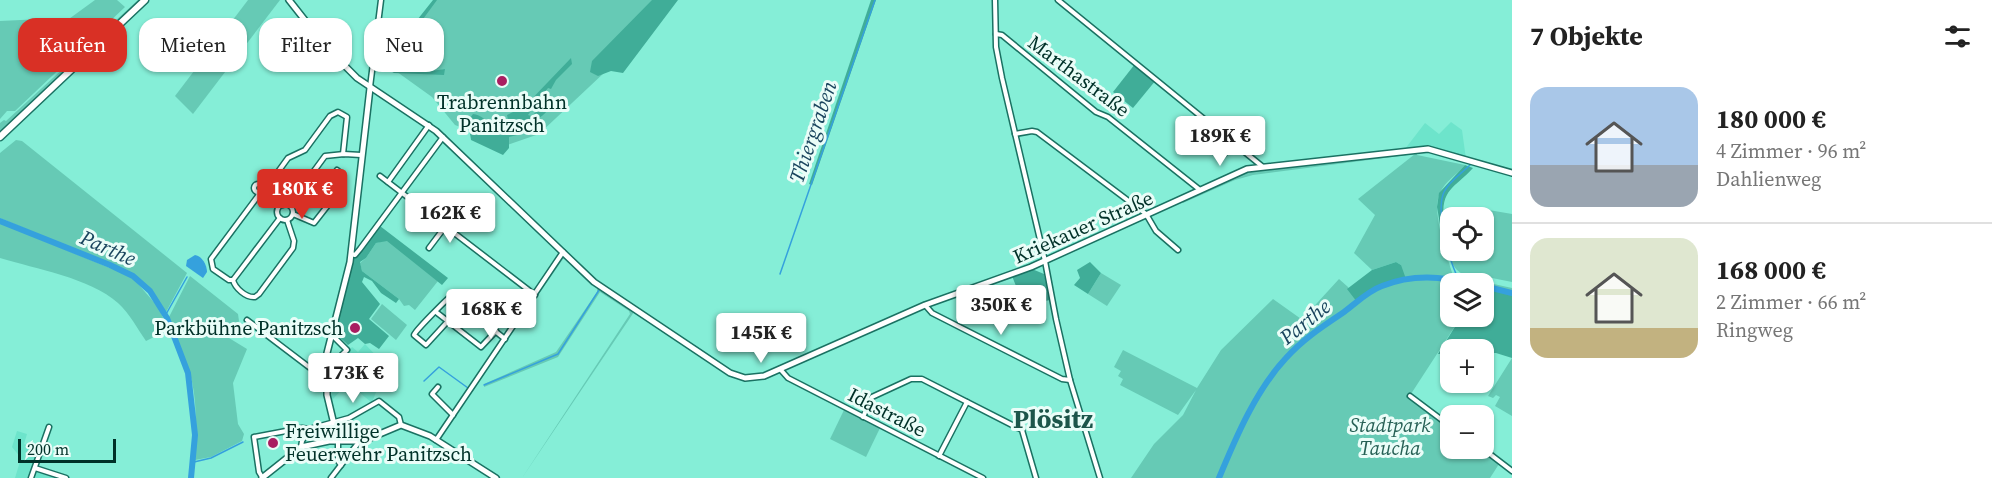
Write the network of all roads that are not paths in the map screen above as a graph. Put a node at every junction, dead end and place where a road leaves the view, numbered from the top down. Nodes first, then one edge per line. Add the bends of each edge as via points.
1 (145, 0) edge
2 (289, 0) edge
3 (381, 0) edge
4 (995, 0) edge
5 (1058, 0) edge
6 (996, 34) junction
7 (370, 88) junction
8 (429, 125) junction
9 (1015, 134) junction
10 (0, 137) edge
11 (443, 137) junction
12 (343, 154) junction
13 (362, 155) junction
14 (1263, 167) junction
15 (1512, 173) edge
16 (380, 176) dead end
17 (340, 181) dead end
18 (388, 182) junction
19 (1200, 190) junction
20 (259, 192) dead end
21 (402, 193) junction
22 (283, 205) junction
23 (289, 206) junction
24 (460, 207) dead end
25 (293, 214) junction
26 (1148, 216) junction
27 (280, 218) junction
28 (287, 220) junction
29 (445, 227) junction
30 (429, 248) dead end
31 (1178, 250) dead end
32 (563, 251) junction
33 (351, 254) junction
34 (1045, 261) junction
35 (233, 279) junction
36 (535, 295) junction
37 (925, 305) junction
38 (436, 312) junction
39 (247, 320) dead end
40 (448, 321) junction
41 (496, 331) junction
42 (331, 333) junction
43 (505, 339) junction
44 (327, 369) junction
45 (780, 369) junction
46 (326, 380) junction
47 (1070, 380) junction
48 (438, 387) dead end
49 (1410, 396) dead end
50 (967, 402) junction
51 (453, 415) junction
52 (863, 417) junction
53 (1440, 418) edge
54 (334, 422) junction
55 (401, 425) junction
56 (49, 427) dead end
57 (309, 429) junction
58 (436, 440) junction
59 (338, 441) junction
60 (359, 442) junction
61 (301, 447) junction
62 (939, 456) junction
63 (1494, 457) edge
64 (340, 465) junction
65 (35, 468) junction
66 (1512, 471) edge
67 (262, 477) edge
68 (32, 478) edge
69 (66, 478) edge
70 (331, 478) edge
71 (496, 478) edge
72 (983, 478) edge
73 (1036, 478) edge
74 (1100, 478) edge

1 - 10 main road
2 - 7 street via 326,47
3 - 7 street
4 - 6 street
5 - 14 street
6 - 9 street
6 - 19 street, Marthastraße
7 - 8 street
7 - 13 street
8 - 11 street
8 - 18 street
9 - 26 street via 1037,132
9 - 34 street
11 - 21 street
11 - 32 street
12 - 13 street
12 - 22 street via 347,117 338,112 332,114 305,150 288,158 275,176
12 - 23 street via 325,156
13 - 33 street
14 - 15 street, Kriekauer Straße via 1428,149
14 - 19 street, Kriekauer Straße via 1234,173
16 - 18 street
17 - 25 street via 339,191 316,222
18 - 21 street
19 - 26 street, Kriekauer Straße
20 - 35 street via 211,259 213,269
21 - 29 street
21 - 33 street via 355,255
22 - 23 street
22 - 27 street via 278,211
23 - 25 street
24 - 29 street
25 - 28 street
26 - 31 street via 1156,231
26 - 34 street, Kriekauer Straße
27 - 28 street
27 - 35 street
28 - 35 street via 293,248 259,294 249,297 236,287
29 - 30 street
29 - 36 street
32 - 36 street
32 - 45 street, Kriekauer Straße via 611,295 719,367 745,378
33 - 42 street
34 - 37 street, Kriekauer Straße
34 - 47 street
36 - 43 street
37 - 45 street, Kriekauer Straße
37 - 47 street via 932,313
38 - 40 street
38 - 40 street via 414,333 423,344 429,343
38 - 41 street via 451,296
39 - 46 street
40 - 41 street via 481,346
41 - 43 street
42 - 44 street
42 - 44 street via 347,350
43 - 51 street
44 - 46 street
45 - 52 street, Idastraße via 788,378
46 - 54 street
47 - 74 street
48 - 51 street via 432,394
49 - 53 street
50 - 52 street via 915,378 872,397
50 - 62 street
50 - 73 street via 1022,430
51 - 58 street
52 - 62 street, Idastraße
54 - 55 street via 354,416 379,401 399,417
54 - 57 street
54 - 59 street
55 - 58 street
55 - 60 street
56 - 65 street
57 - 61 street
57 - 67 street via 254,437
58 - 71 street
59 - 60 street
59 - 61 street
59 - 64 street
60 - 64 street
61 - 67 street
62 - 72 street, Idastraße
63 - 66 street
64 - 70 street
65 - 68 street
65 - 69 street

